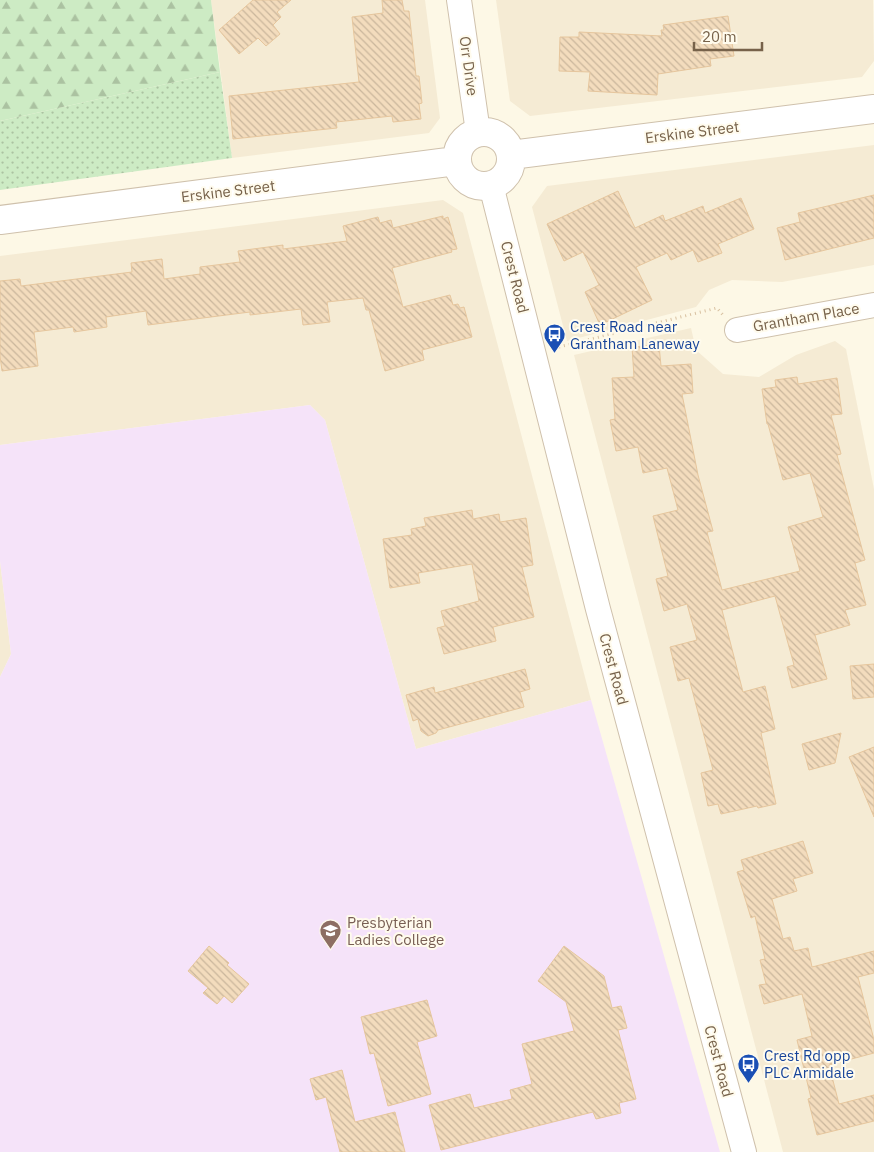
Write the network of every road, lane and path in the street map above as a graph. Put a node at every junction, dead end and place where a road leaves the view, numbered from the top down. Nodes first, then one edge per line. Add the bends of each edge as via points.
1 (460, 0) edge
2 (874, 109) edge
3 (478, 132) junction
4 (511, 155) junction
5 (456, 161) junction
6 (491, 185) junction
7 (0, 220) edge
8 (717, 308) dead end
9 (873, 311) edge
10 (737, 330) dead end
11 (559, 347) dead end
12 (744, 1152) edge

1 - 3 street, Orr Drive
2 - 4 street, Erskine Street
3 - 4 street via 499,136
3 - 5 street via 462,143
4 - 6 street via 507,173
5 - 6 street via 468,181 479,186
5 - 7 street, Erskine Street
6 - 12 street, Crest Road via 598,609
8 - 11 path
9 - 10 street, Grantham Place

